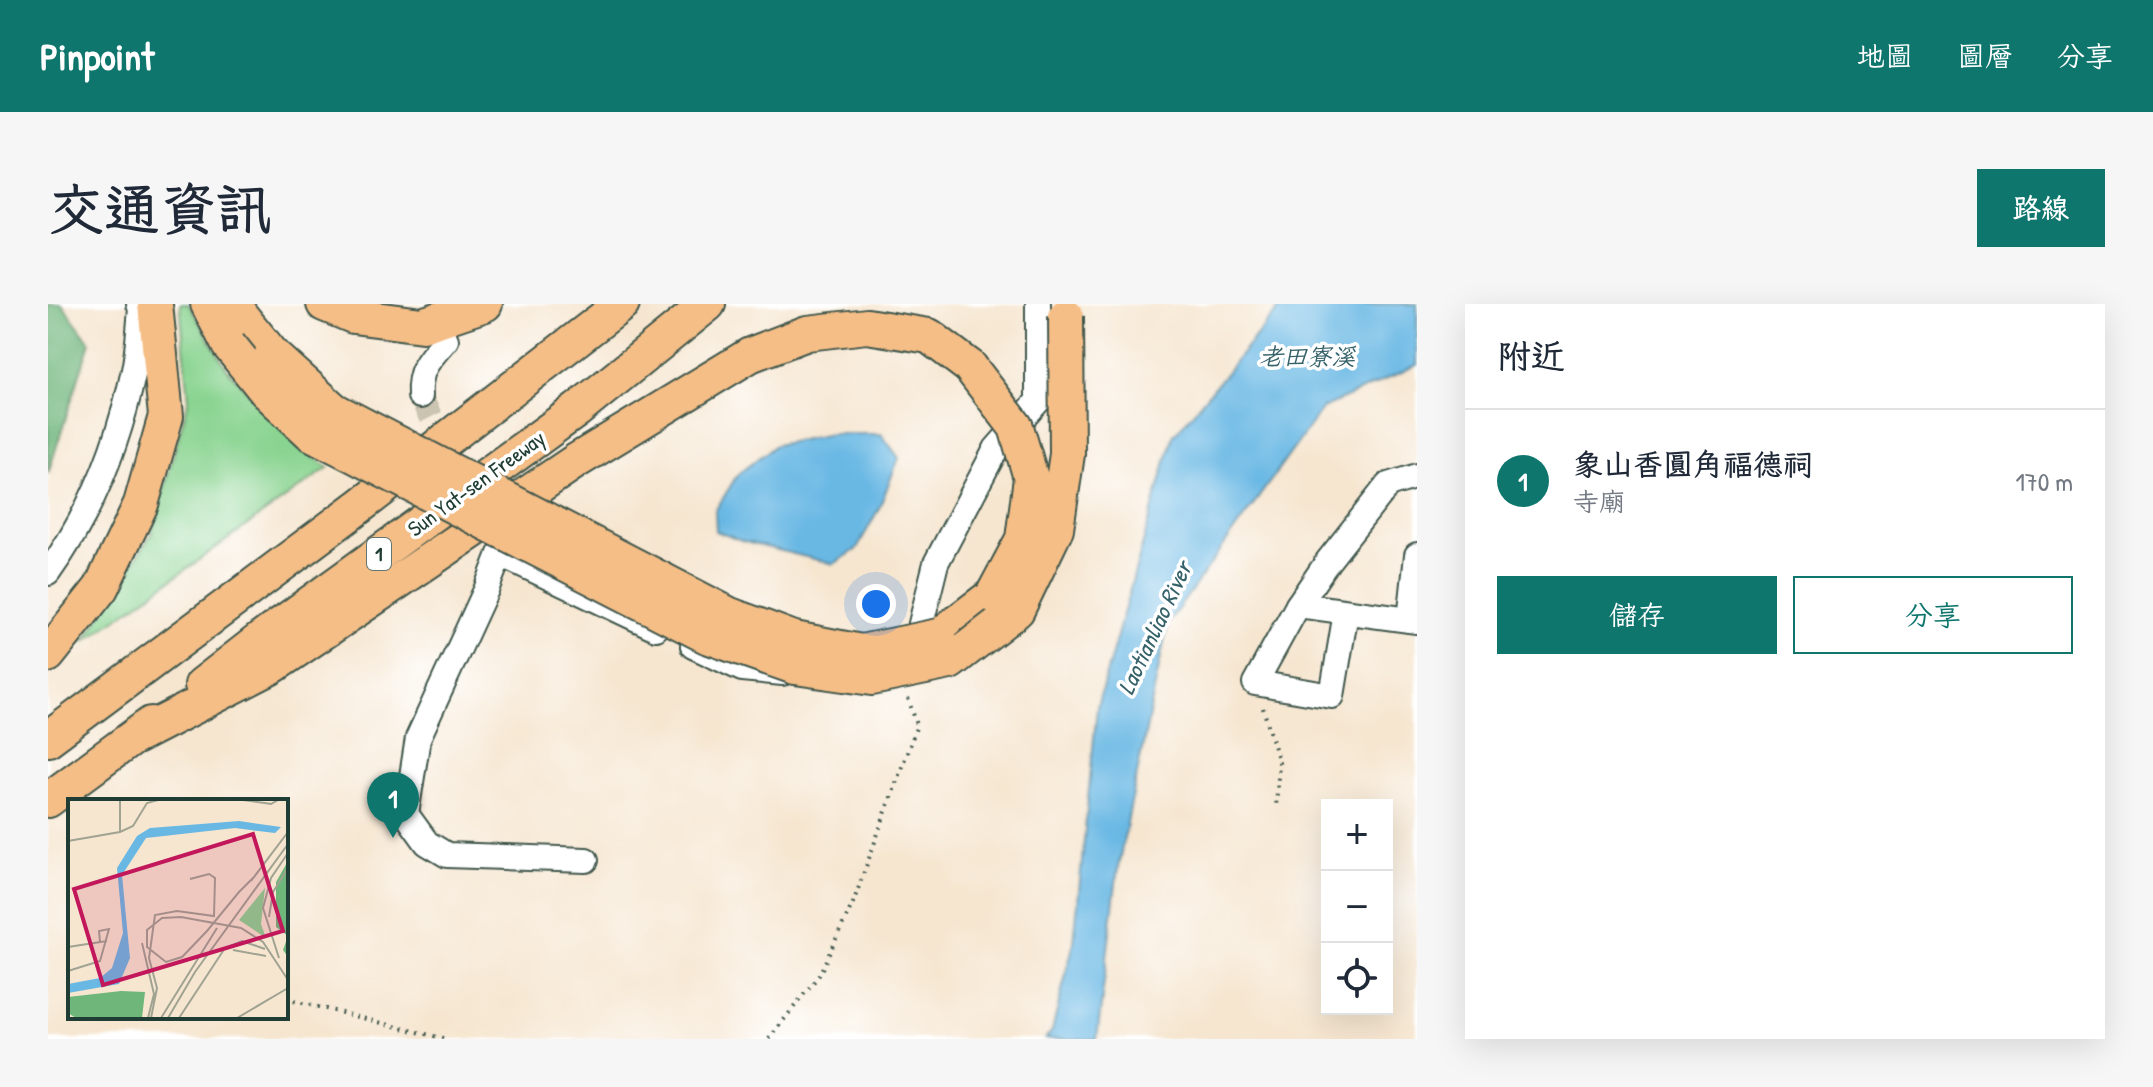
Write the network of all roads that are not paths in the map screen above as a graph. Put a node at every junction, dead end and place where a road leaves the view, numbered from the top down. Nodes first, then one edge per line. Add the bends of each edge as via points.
1 (139, 304) edge
2 (155, 304) edge
3 (208, 304) edge
4 (234, 304) edge
5 (324, 304) edge
6 (485, 304) edge
7 (622, 304) edge
8 (708, 304) edge
9 (1056, 308) edge
10 (446, 340) dead end
11 (420, 396) tunnel mouth
12 (1417, 476) edge
13 (1417, 555) edge
14 (48, 573) edge
15 (1298, 605) junction
16 (1346, 612) junction
17 (1413, 620) edge
18 (48, 655) edge
19 (135, 737) junction
20 (48, 739) edge
21 (48, 800) edge
22 (586, 860) dead end

1 - 14 street via 135,368 117,438 96,493
2 - 18 highway via 166,416 141,504 101,588
3 - 9 highway, bridge via 229,345 266,391 311,433 707,636 795,667 872,678 950,662 1017,610 1056,529 1067,454
4 - 19 highway, bridge via 272,354 334,410 730,615 794,639 861,652 939,636 993,595 1023,539 1031,478 1016,427 970,367 929,336 867,326 807,333 750,355 576,461 273,666
5 - 6 highway via 353,316 422,325
7 - 20 highway, 1
8 - 19 highway, Sun Yat-sen Freeway / 1 via 577,410
9 - 22 street via 1038,401 996,449 936,563 905,688 742,669 500,554 418,738 406,814 427,843 447,855
10 - 11 street via 419,380
12 - 15 street via 1388,485
13 - 17 street
15 - 16 street
15 - 16 street via 1255,683 1332,696
16 - 17 street
19 - 21 highway, Sun Yat-sen Freeway / 1

